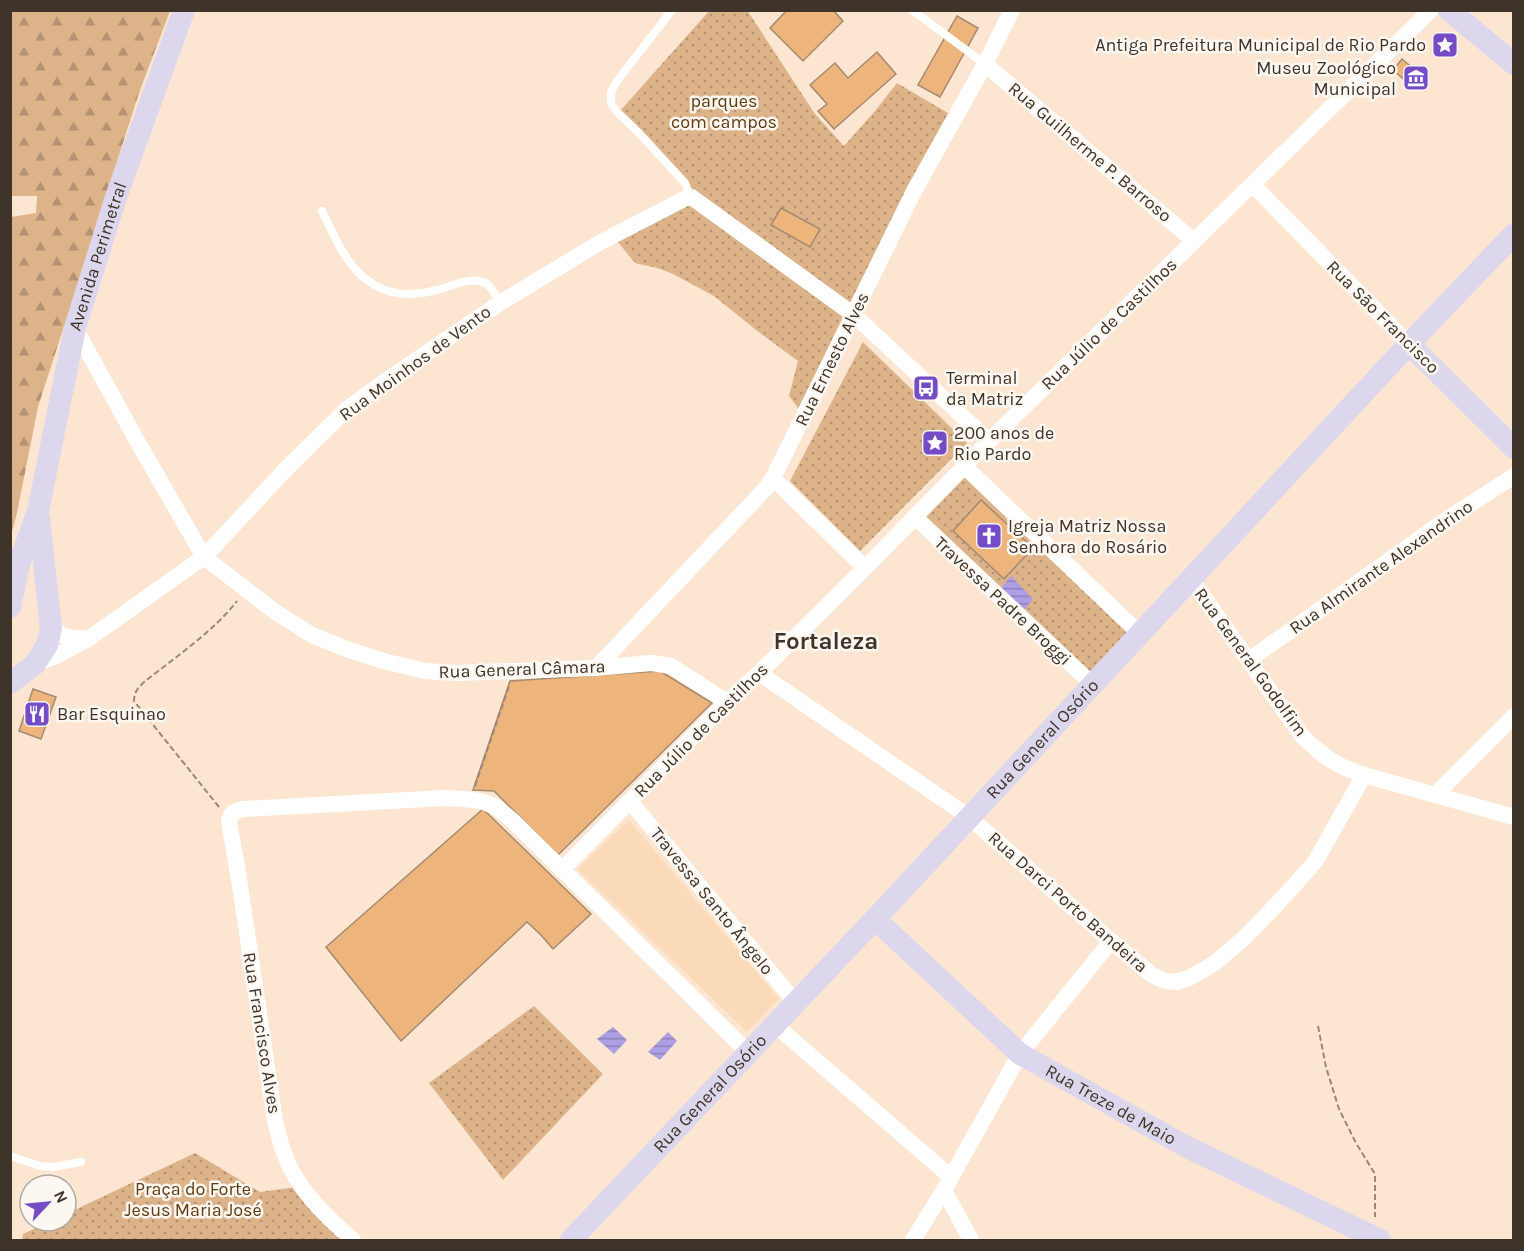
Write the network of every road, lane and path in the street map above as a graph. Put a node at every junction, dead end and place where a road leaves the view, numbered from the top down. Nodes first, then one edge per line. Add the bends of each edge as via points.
1 (184, 10) edge
2 (672, 10) edge
3 (912, 10) edge
4 (1012, 10) edge
5 (1431, 10) edge
6 (1449, 10) edge
7 (985, 64) junction
8 (1514, 64) edge
9 (1253, 185) junction
10 (690, 196) junction
11 (322, 211) dead end
12 (1514, 234) edge
13 (1194, 241) junction
14 (500, 303) junction
15 (854, 315) junction
16 (75, 328) junction
17 (1409, 344) junction
18 (988, 441) junction
19 (1514, 448) edge
20 (964, 466) junction
21 (1514, 476) edge
22 (773, 478) junction
23 (38, 511) junction
24 (915, 517) junction
25 (204, 557) junction
26 (15, 560) edge
27 (865, 568) junction
28 (45, 571) junction
29 (1191, 579) junction
30 (246, 590) junction
31 (10, 607) edge
32 (51, 628) junction
33 (1140, 634) junction
34 (88, 639) junction
35 (1249, 660) junction
36 (35, 664) junction
37 (10, 668) edge
38 (596, 668) junction
39 (514, 671) junction
40 (759, 673) junction
41 (10, 683) edge
42 (1092, 684) junction
43 (727, 702) junction
44 (1514, 716) edge
45 (1364, 776) junction
46 (1436, 795) junction
47 (470, 800) junction
48 (630, 801) junction
49 (236, 813) junction
50 (969, 817) junction
51 (1514, 817) edge
52 (562, 870) junction
53 (875, 919) junction
54 (1111, 941) junction
55 (795, 1002) junction
56 (774, 1024) junction
57 (1318, 1026) dead end
58 (748, 1052) junction
59 (1020, 1054) junction
60 (10, 1156) edge
61 (81, 1162) dead end
62 (947, 1184) junction
63 (1378, 1239) edge
64 (353, 1240) edge
65 (571, 1240) edge
66 (913, 1240) edge
67 (971, 1240) edge

1 - 16 street, Avenida Perimetral via 116,197
2 - 10 lane via 617,81 611,103 685,183
3 - 7 lane
4 - 7 street, Rua Ernesto Alves
5 - 9 street, Rua Júlio de Castilhos
6 - 8 street
7 - 13 street, Rua Guilherme P. Barroso
7 - 15 street, Rua Ernesto Alves via 914,191
9 - 13 street, Rua Júlio de Castilhos
9 - 17 street, Rua São Francisco
10 - 14 street, Rua Moinhos de Vento via 599,243
10 - 15 street
11 - 14 lane via 353,266 380,289 413,295 476,281 486,284
12 - 17 street, Rua General Osório
13 - 18 street, Rua Júlio de Castilhos
14 - 25 street, Rua Moinhos de Vento via 347,409
15 - 18 street
15 - 22 street, Rua Ernesto Alves
16 - 23 street, Avenida Perimetral
16 - 25 street, Rua General Câmara
17 - 19 street, Rua São Francisco
17 - 29 street, Rua General Osório
18 - 20 street, Rua Júlio de Castilhos
20 - 24 street, Rua Júlio de Castilhos
20 - 33 street
21 - 35 street, Rua Almirante Alexandrino
22 - 27 street
22 - 38 street, Rua Ernesto Alves
23 - 26 street, Avenida Perimetral
23 - 28 street, Avenida Perimetral
24 - 27 street, Rua Júlio de Castilhos
24 - 42 street, Travessa Padre Broggi
25 - 30 street, Rua General Câmara
25 - 34 street, Rua Moinhos de Vento
26 - 28 street via 32,560
26 - 31 street, Avenida Perimetral
27 - 40 street, Rua Júlio de Castilhos
28 - 32 street, Avenida Perimetral
29 - 33 street, Rua General Osório
29 - 35 street, Rua General Godolfim
30 - 39 street, Rua General Câmara via 312,636 359,653 425,671
30 - 49 path via 229,612 143,683 134,696 134,702 213,801
32 - 34 street via 66,637
32 - 36 street, Avenida Perimetral via 47,645
33 - 42 street, Rua General Osório
34 - 36 street, Rua Moinhos de Vento
35 - 45 street, Rua General Godolfim via 1302,736 1342,768
36 - 37 street
36 - 41 street, Avenida Perimetral
38 - 39 street, Rua General Câmara
38 - 43 street, Rua General Câmara via 651,663 671,666
39 - 47 path
40 - 43 street, Rua Júlio de Castilhos
40 - 50 street, Rua Darci Porto Bandeira
42 - 50 street, Rua General Osório
43 - 48 street, Rua Júlio de Castilhos
44 - 46 street
45 - 46 street, Rua General Godolfim
45 - 54 street, Rua Darci Porto Bandeira via 1315,862 1280,902 1215,963 1189,978 1165,981
46 - 51 street, Rua General Godolfim
47 - 49 street via 444,798
47 - 52 street via 496,807
48 - 52 street, Rua Júlio de Castilhos
48 - 55 street, Travessa Santo Ângelo
49 - 64 street, Rua Francisco Alves via 230,832 273,1110 284,1155 313,1202
50 - 53 street, Rua General Osório
50 - 54 street, Rua Darci Porto Bandeira
52 - 58 street
53 - 55 street, Rua General Osório
53 - 59 street, Rua Treze de Maio
54 - 59 street
55 - 56 street, Rua General Osório
56 - 58 street, Rua General Osório
56 - 62 street
57 - 63 path via 1339,1109 1375,1174
58 - 65 street, Rua General Osório
59 - 62 street
59 - 63 street, Rua Treze de Maio via 1187,1147
60 - 61 lane via 40,1166
62 - 66 street
62 - 67 street

